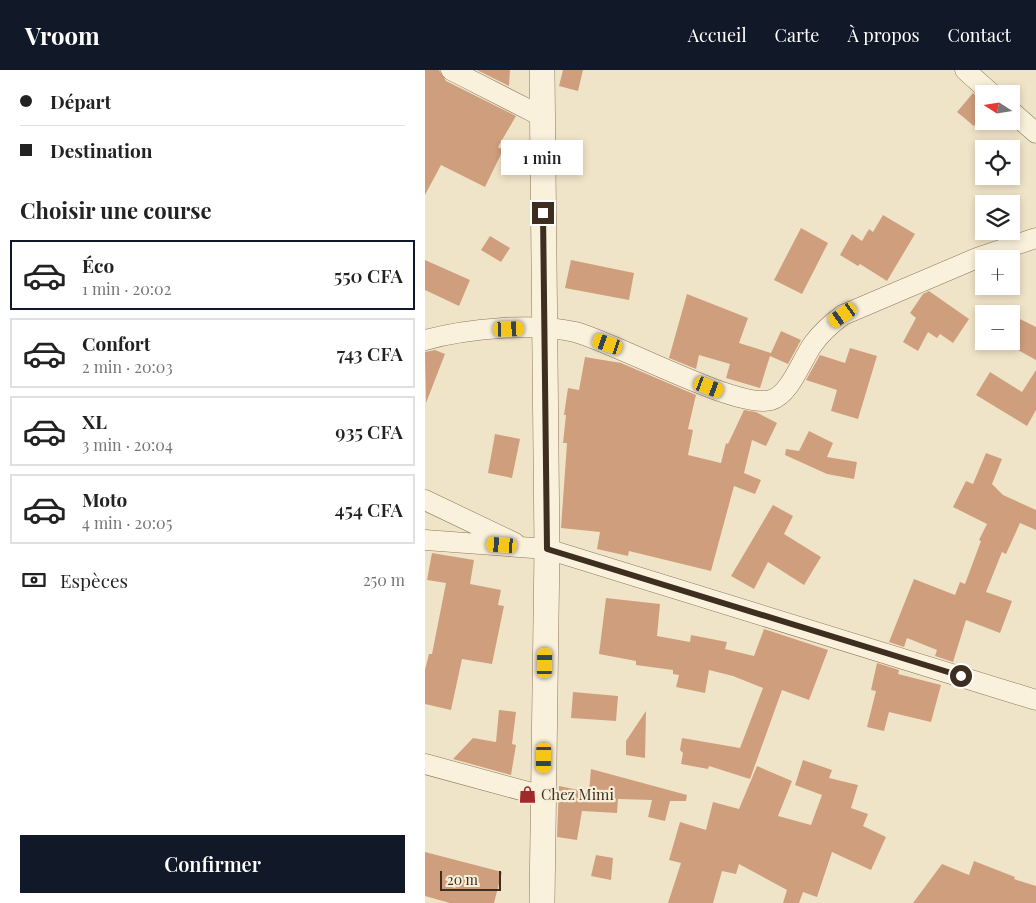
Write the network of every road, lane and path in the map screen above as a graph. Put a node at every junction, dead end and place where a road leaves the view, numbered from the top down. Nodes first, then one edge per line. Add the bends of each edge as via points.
1 (451, 70) edge
2 (542, 70) edge
3 (965, 70) edge
4 (982, 85) edge
5 (543, 117) junction
6 (1020, 119) edge
7 (1036, 133) edge
8 (1036, 238) edge
9 (544, 328) junction
10 (425, 340) edge
11 (425, 500) edge
12 (425, 540) edge
13 (521, 547) junction
14 (547, 549) junction
15 (1036, 700) edge
16 (425, 764) edge
17 (543, 796) junction
18 (542, 903) edge

1 - 5 street
2 - 5 street
3 - 4 street
5 - 9 street
6 - 7 street
8 - 9 street via 970,260 843,315 813,343 793,378 779,396 771,400 752,400 725,393 575,332
9 - 10 street via 475,330
9 - 14 street
11 - 13 street
12 - 13 street
13 - 14 street
14 - 15 street
14 - 17 street
16 - 17 street
17 - 18 street

